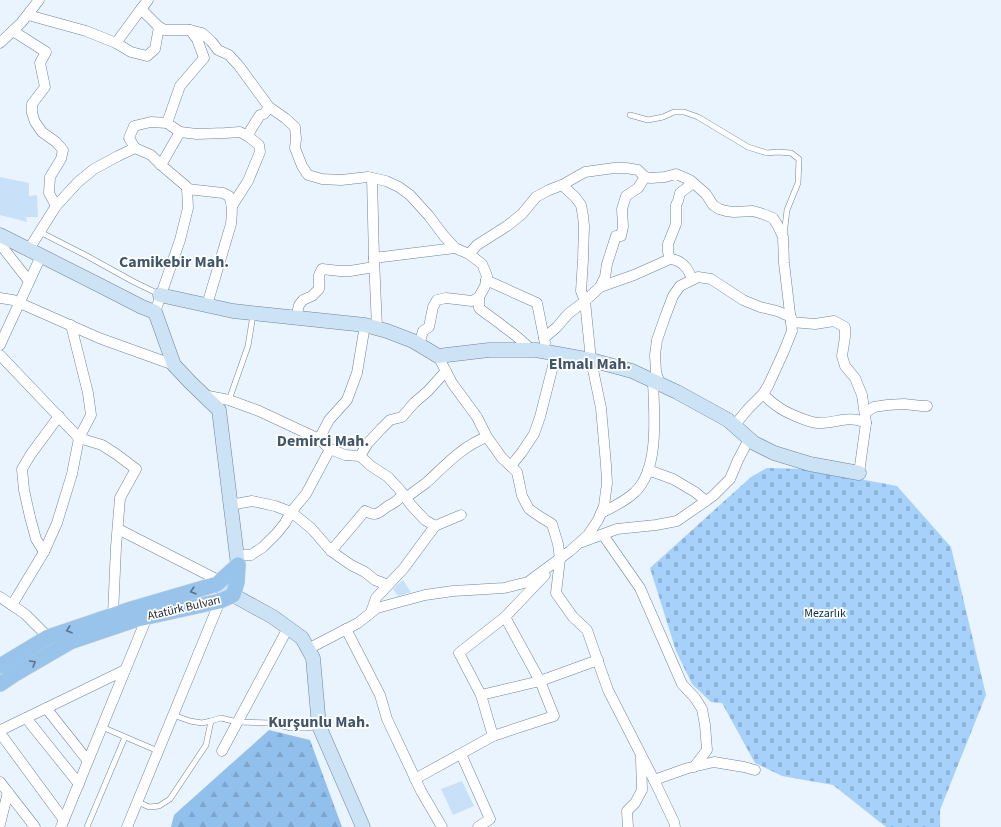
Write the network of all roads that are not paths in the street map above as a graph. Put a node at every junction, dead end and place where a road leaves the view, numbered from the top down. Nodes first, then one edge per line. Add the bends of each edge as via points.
1 (40, 0) edge
2 (148, 0) edge
3 (141, 9) junction
4 (28, 15) junction
5 (158, 27) junction
6 (190, 30) junction
7 (8, 32) edge
8 (0, 43) edge
9 (116, 43) junction
10 (269, 107) junction
11 (630, 115) dead end
12 (167, 123) junction
13 (180, 132) junction
14 (249, 137) junction
15 (135, 148) junction
16 (162, 165) junction
17 (645, 177) junction
18 (372, 178) junction
19 (693, 183) junction
20 (562, 185) junction
21 (187, 189) junction
22 (56, 206) junction
23 (232, 206) junction
24 (40, 232) junction
25 (0, 234) edge
26 (784, 237) junction
27 (0, 244) edge
28 (455, 248) junction
29 (29, 249) junction
30 (469, 254) junction
31 (41, 256) junction
32 (670, 259) junction
33 (374, 263) junction
34 (486, 280) junction
35 (692, 280) junction
36 (29, 281) junction
37 (600, 286) junction
38 (160, 295) junction
39 (479, 297) junction
40 (0, 298) edge
41 (585, 301) junction
42 (19, 303) junction
43 (207, 306) junction
44 (155, 312) junction
45 (253, 314) junction
46 (296, 318) junction
47 (791, 319) junction
48 (71, 325) junction
49 (371, 327) junction
50 (0, 345) edge
51 (419, 345) junction
52 (549, 348) junction
53 (531, 350) junction
54 (0, 355) edge
55 (438, 356) junction
56 (591, 360) junction
57 (174, 365) junction
58 (446, 371) junction
59 (656, 383) junction
60 (763, 394) junction
61 (203, 395) junction
62 (229, 400) junction
63 (927, 406) dead end
64 (59, 416) junction
65 (865, 418) junction
66 (735, 427) junction
67 (487, 437) junction
68 (79, 438) junction
69 (319, 439) junction
70 (749, 439) junction
71 (330, 449) junction
72 (360, 456) junction
73 (511, 466) junction
74 (648, 470) junction
75 (859, 473) joint
76 (404, 496) junction
77 (706, 501) junction
78 (230, 505) junction
79 (291, 512) junction
80 (601, 513) junction
81 (461, 515) dead end
82 (436, 526) junction
83 (118, 529) junction
84 (603, 534) junction
85 (578, 543) junction
86 (331, 551) junction
87 (44, 552) junction
88 (560, 558) junction
89 (237, 560) junction
90 (218, 582) junction
91 (388, 585) junction
92 (0, 597) edge
93 (227, 598) junction
94 (12, 605) junction
95 (146, 611) junction
96 (371, 612) junction
97 (113, 615) junction
98 (504, 617) junction
99 (288, 628) junction
100 (346, 629) junction
101 (48, 637) junction
102 (308, 649) junction
103 (598, 660) junction
104 (0, 666) edge
105 (125, 670) junction
106 (540, 681) junction
107 (0, 684) edge
108 (481, 695) junction
109 (46, 708) junction
110 (173, 715) junction
111 (26, 718) junction
112 (211, 721) junction
113 (237, 722) junction
114 (319, 726) junction
115 (102, 727) junction
116 (0, 733) edge
117 (493, 736) junction
118 (125, 737) junction
119 (158, 751) junction
120 (222, 751) dead end
121 (460, 754) junction
122 (641, 754) junction
123 (88, 761) junction
124 (694, 767) junction
125 (756, 770) dead end
126 (415, 779) junction
127 (654, 780) junction
128 (0, 782) edge
129 (79, 784) junction
130 (8, 792) junction
131 (138, 802) junction
132 (63, 823) edge
133 (0, 824) edge
134 (35, 827) edge
135 (88, 827) edge
136 (127, 827) edge
137 (363, 827) edge
138 (442, 827) edge
139 (478, 827) edge
140 (628, 827) edge
141 (675, 827) edge

1 - 4 street
2 - 3 street
3 - 5 street
3 - 9 street
4 - 7 street
4 - 9 street via 86,31
5 - 6 street via 165,30
5 - 9 street via 155,49 146,56 131,52
6 - 10 street via 202,33 218,50 229,55
6 - 12 street via 197,39 204,58 180,86
7 - 8 street
7 - 22 street via 46,52 40,62 45,87 32,104 32,113 42,132 63,150 61,159 50,177 49,193
10 - 14 street via 260,115
10 - 18 street via 295,127 295,148 308,174 322,179
11 - 26 lane via 648,120 674,112 684,112 698,117 748,147 767,153 791,153 799,159 798,183 787,210
12 - 13 street
12 - 15 street via 151,122 134,126 129,138
13 - 14 street via 240,132
13 - 16 street
14 - 23 street via 259,145 260,152 248,181
15 - 16 street via 151,155
15 - 22 street via 94,169
16 - 21 street
17 - 19 street via 676,174
17 - 20 street via 638,170 614,168 586,172
17 - 37 street via 638,188 626,196 622,209 621,236 616,236 605,278
18 - 28 street via 399,187 410,196
18 - 33 street
19 - 26 street via 719,209 734,212 753,211 773,218
19 - 32 street via 680,193 676,205 676,224 668,244
20 - 30 street via 536,197 522,214 477,245
20 - 41 street via 581,205 584,260 581,291
21 - 23 street via 229,196
21 - 38 street via 188,208 180,240
22 - 24 street
23 - 43 street via 231,224
24 - 29 street
24 - 38 lane
25 - 29 street
26 - 47 street via 784,264
27 - 36 street
28 - 30 street
28 - 33 street
29 - 31 street
30 - 34 street via 482,264
31 - 36 street
31 - 44 street
32 - 35 street via 677,260 688,269
32 - 37 street
33 - 46 street via 350,272 322,268 319,289 299,305
33 - 49 street
34 - 39 street
34 - 52 street via 537,303
35 - 47 street via 698,277 712,279 743,300 777,311
35 - 59 street via 680,286 664,317 655,355
36 - 42 street
37 - 41 street
38 - 43 street
38 - 44 street
39 - 51 street via 472,301 446,298 437,300 429,327 423,331
39 - 53 street via 479,308
40 - 42 street
41 - 52 street via 568,314 557,327
41 - 56 street
42 - 48 street
42 - 50 street
43 - 45 street
44 - 57 street
45 - 46 street
45 - 62 lane via 248,346
46 - 49 street
47 - 60 street via 792,331
47 - 65 street via 815,324 834,321 844,328 842,356 862,395
48 - 57 street
48 - 68 street via 91,415
49 - 51 street
49 - 69 street via 346,400 329,420
51 - 55 street
52 - 53 street
52 - 56 street
52 - 73 street via 540,417 534,434
53 - 55 street via 488,350
54 - 64 street
55 - 58 street
56 - 59 street via 632,371
56 - 80 street via 601,408 606,466 607,483
57 - 61 street
58 - 67 street
58 - 72 street via 402,417 390,420 368,443
59 - 66 street via 728,420
59 - 74 street via 655,439
60 - 65 street via 777,406 816,423
60 - 66 street
61 - 62 street
61 - 78 street via 219,410
62 - 69 street
63 - 65 street via 887,405 874,408
64 - 68 street
64 - 87 street via 30,454 22,469 30,517 36,539
65 - 75 street
66 - 70 street
67 - 73 street
67 - 76 street via 464,449 425,483
68 - 83 street via 102,445 136,469 120,498
68 - 87 street via 72,474 57,523
69 - 71 street
70 - 75 street via 774,453 810,464
70 - 77 street via 730,479
71 - 72 street via 345,455
71 - 79 street via 306,494
72 - 76 street via 388,477
73 - 88 street via 517,472 522,496 529,509 552,524
74 - 77 street via 674,479
74 - 80 street via 646,478 636,491
76 - 82 street via 425,520
76 - 86 street via 380,513 372,514 365,511
77 - 84 street via 677,521
78 - 79 street via 252,501
78 - 89 street
79 - 86 street via 311,528
79 - 89 street via 281,528 263,547
80 - 85 street via 588,535
81 - 82 street
82 - 91 street
83 - 90 street
83 - 97 street
84 - 85 street
84 - 124 street via 640,588 682,684 702,709 707,750
85 - 88 street
86 - 91 street via 375,580
87 - 94 street
88 - 96 street via 528,582 504,588 425,595 377,608
88 - 98 street
88 - 103 street via 556,593 573,617 587,630
89 - 90 main road, Atatürk Bulvarı
89 - 93 main road, Atatürk Bulvarı via 237,582
90 - 93 street
90 -> 95 main road, Atatürk Bulvarı
91 - 96 street via 376,598
92 - 94 street
93 - 95 main road, Atatürk Bulvarı
93 - 99 street via 273,617
93 - 110 street
94 - 101 street
95 - 97 main road, Atatürk Bulvarı
95 - 105 street
107 -> 95 main road, Atatürk Bulvarı via 70,642 138,619
96 - 100 street
97 -> 101 main road, Atatürk Bulvarı
98 - 106 street
98 - 108 street via 458,653
99 - 102 street via 302,638
99 - 113 street
100 - 102 street
100 - 126 street via 380,695 387,719
101 - 104 main road, Atatürk Bulvarı
102 - 114 street via 313,658
103 - 106 street
103 - 122 street via 608,690
105 - 109 street
105 - 115 street
106 - 108 street
106 - 117 street via 554,716
108 - 117 street
109 - 111 street
109 - 123 street
110 - 112 lane via 202,723
110 - 119 street
111 - 116 street
111 - 129 street
112 - 113 lane via 221,718
112 - 131 lane via 206,745 170,799 159,806 149,807
113 - 114 lane via 271,723 291,728
113 - 120 street
114 - 137 street
115 - 118 lane
115 - 123 street
116 - 132 street
117 - 121 street
118 - 119 lane
118 - 135 lane
119 - 131 street
121 - 126 street
121 - 139 street via 490,819
122 - 127 street
122 - 140 street via 642,790 627,811
123 - 129 street
124 - 125 street via 714,762
124 - 127 street
126 - 138 street via 420,792
127 - 141 street
128 - 130 street
129 - 132 street
130 - 133 street
130 - 134 street
131 - 136 street

